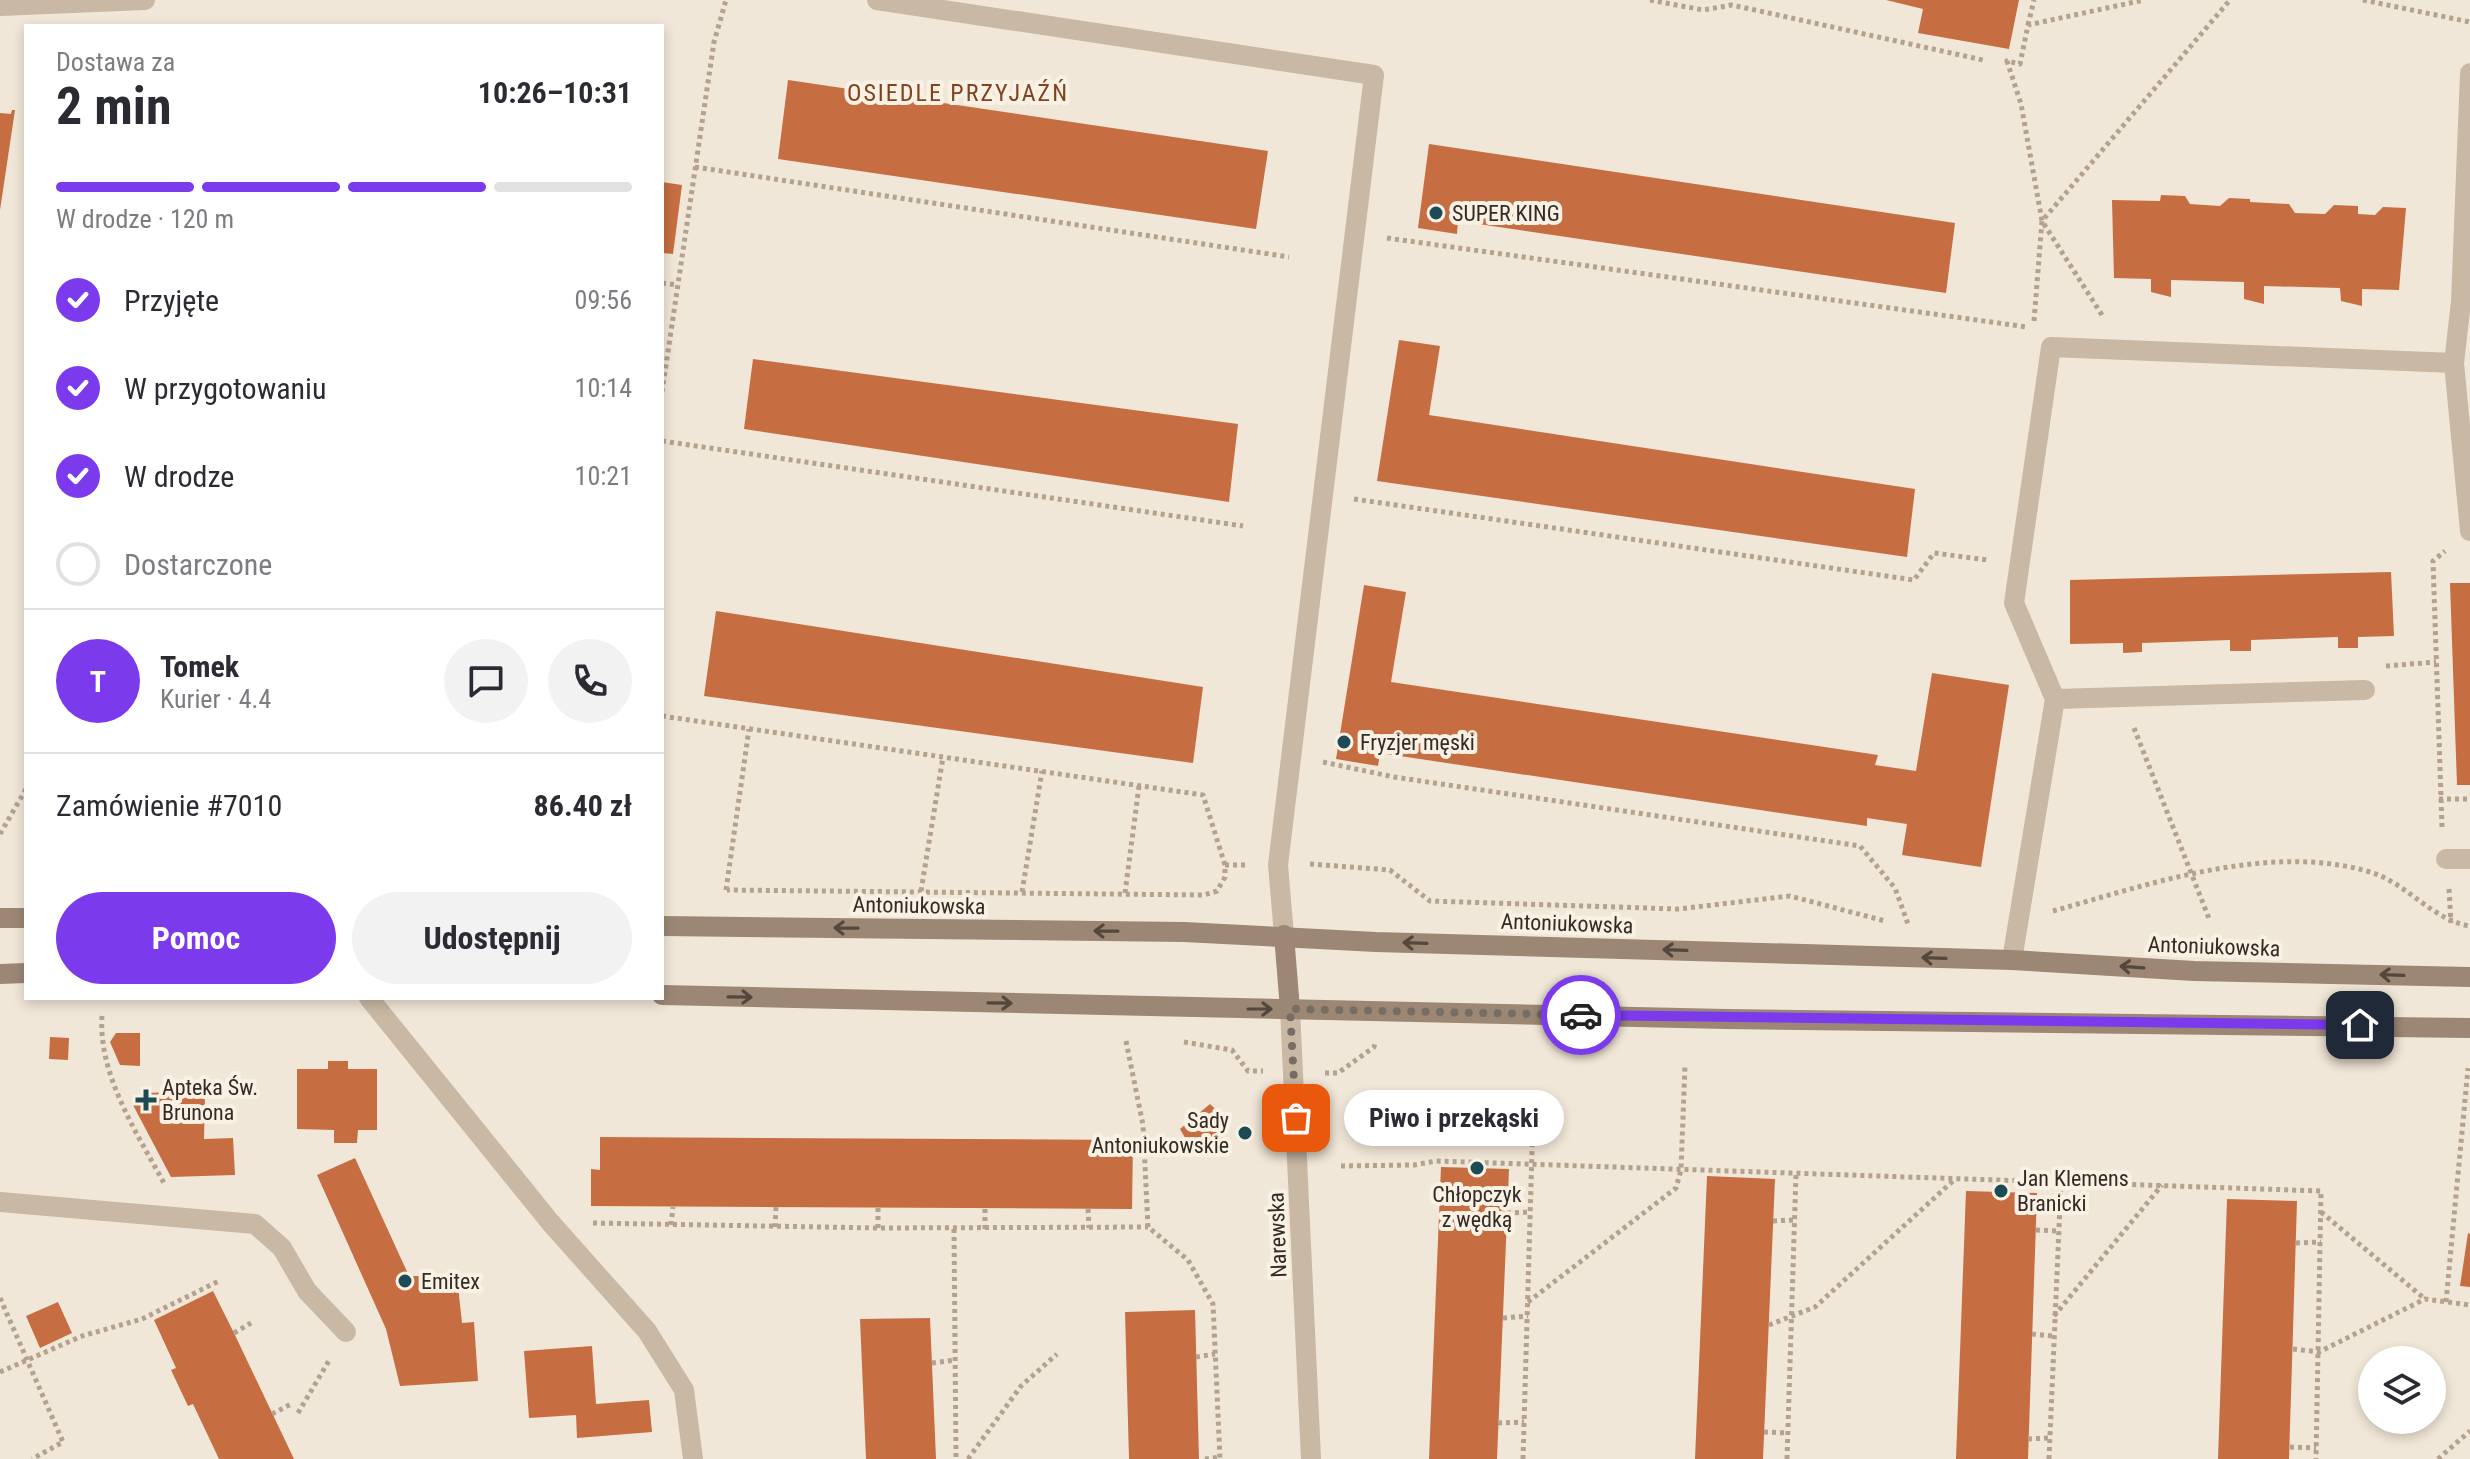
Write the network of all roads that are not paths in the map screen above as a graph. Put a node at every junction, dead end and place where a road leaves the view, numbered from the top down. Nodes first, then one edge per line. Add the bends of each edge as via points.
1 (145, 0) edge
2 (877, 0) edge
3 (0, 6) edge
4 (2470, 73) edge
5 (2454, 363) junction
6 (2469, 531) edge
7 (2365, 690) road end
8 (2055, 699) junction
9 (2446, 859) road end
10 (2470, 859) edge
11 (0, 918) edge
12 (24, 918) edge
13 (664, 926) edge
14 (1284, 935) junction
15 (2012, 960) junction
16 (24, 973) edge
17 (0, 974) edge
18 (2470, 977) edge
19 (664, 995) edge
20 (371, 1000) edge
21 (1290, 1009) junction
22 (2470, 1028) edge
23 (0, 1202) edge
24 (346, 1332) road end
25 (693, 1459) edge
26 (1311, 1459) edge

1 - 3 street
2 - 14 street via 1374,75 1278,865
4 - 5 street
5 - 6 street
5 - 8 street via 2051,347 2014,603
7 - 8 street
8 - 15 street
9 - 10 street
11 - 12 main road
14 -> 13 main road, Antoniukowska
15 -> 14 main road, Antoniukowska
14 - 21 main road
18 -> 15 main road, Antoniukowska via 2194,971
16 - 17 main road
19 -> 21 main road
20 - 25 street via 550,1222 647,1331 684,1390
21 - 22 main road
21 - 26 street, Narewska
23 - 24 street via 255,1224 282,1248 307,1291

